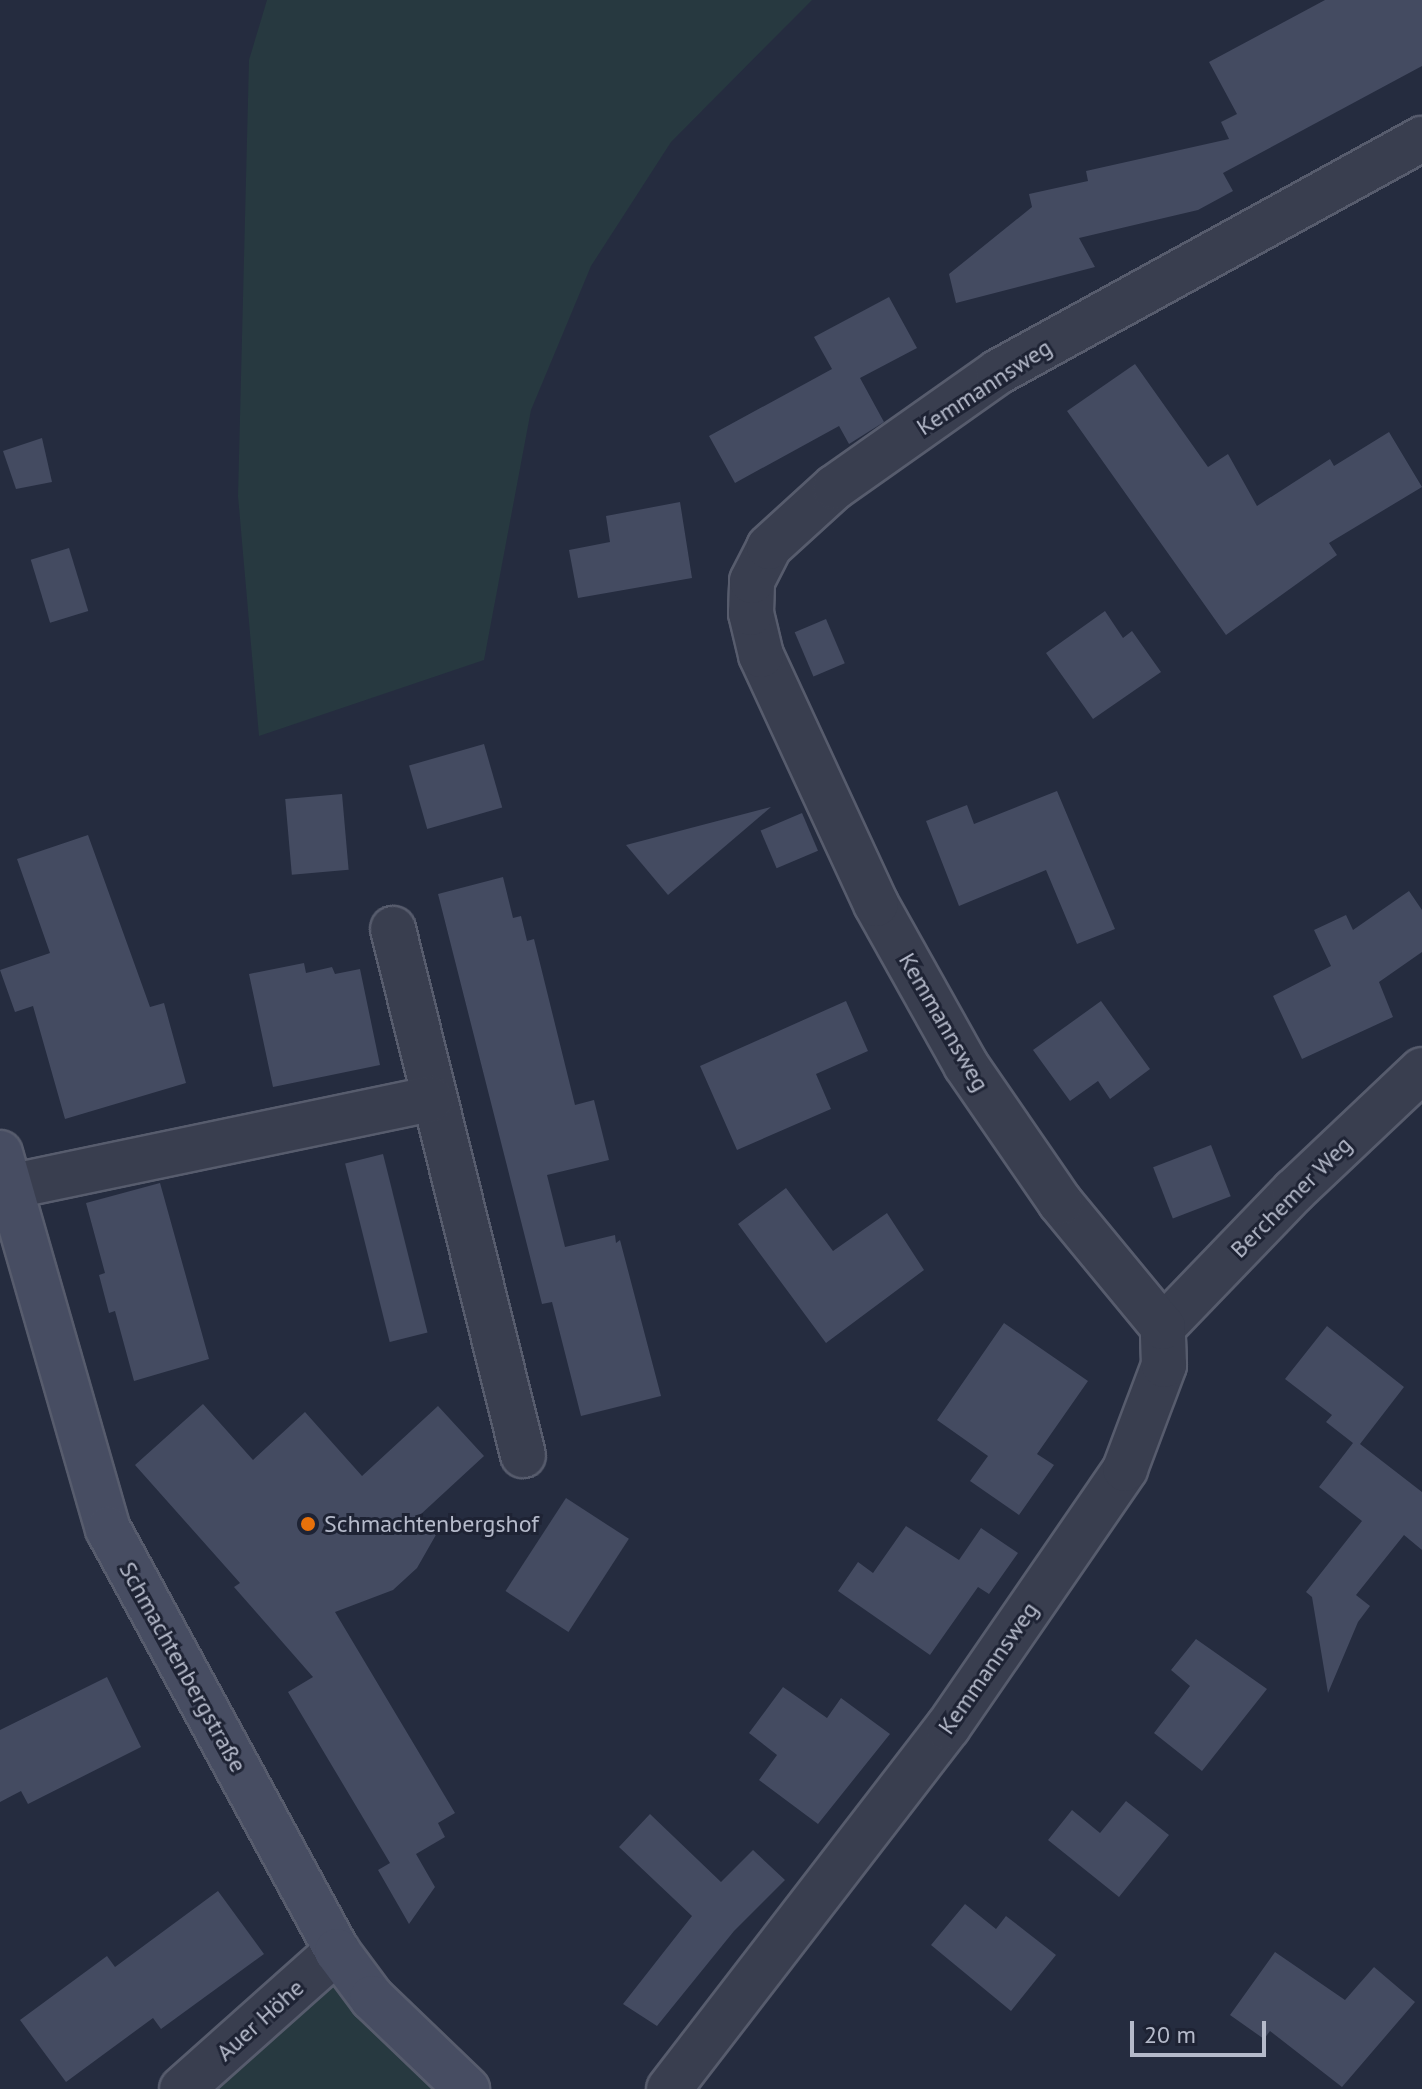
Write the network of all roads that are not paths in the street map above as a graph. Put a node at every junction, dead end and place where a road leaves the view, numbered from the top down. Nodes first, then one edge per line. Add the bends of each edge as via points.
1 (1422, 139) edge
2 (393, 929) dead end
3 (1422, 1070) edge
4 (431, 1099) junction
5 (4, 1170) edge
6 (1163, 1327) junction
7 (523, 1455) dead end
8 (337, 1951) junction
9 (182, 2089) edge
10 (467, 2089) edge
11 (669, 2089) edge

1 - 6 street, Kemmannsweg via 998,372 835,487 769,547 752,581 751,613 761,655 876,904 966,1065 1060,1202
2 - 4 street
3 - 6 street, Berchemer Weg via 1294,1191
4 - 5 street, Schmachtenbergstraße
4 - 7 street
5 - 8 street, Schmachtenbergstraße via 108,1529
6 - 11 street, Kemmannsweg via 1164,1365 1125,1469 948,1727
8 - 9 street, Auer Höhe
8 - 10 street, Schmachtenbergstraße via 372,1998

